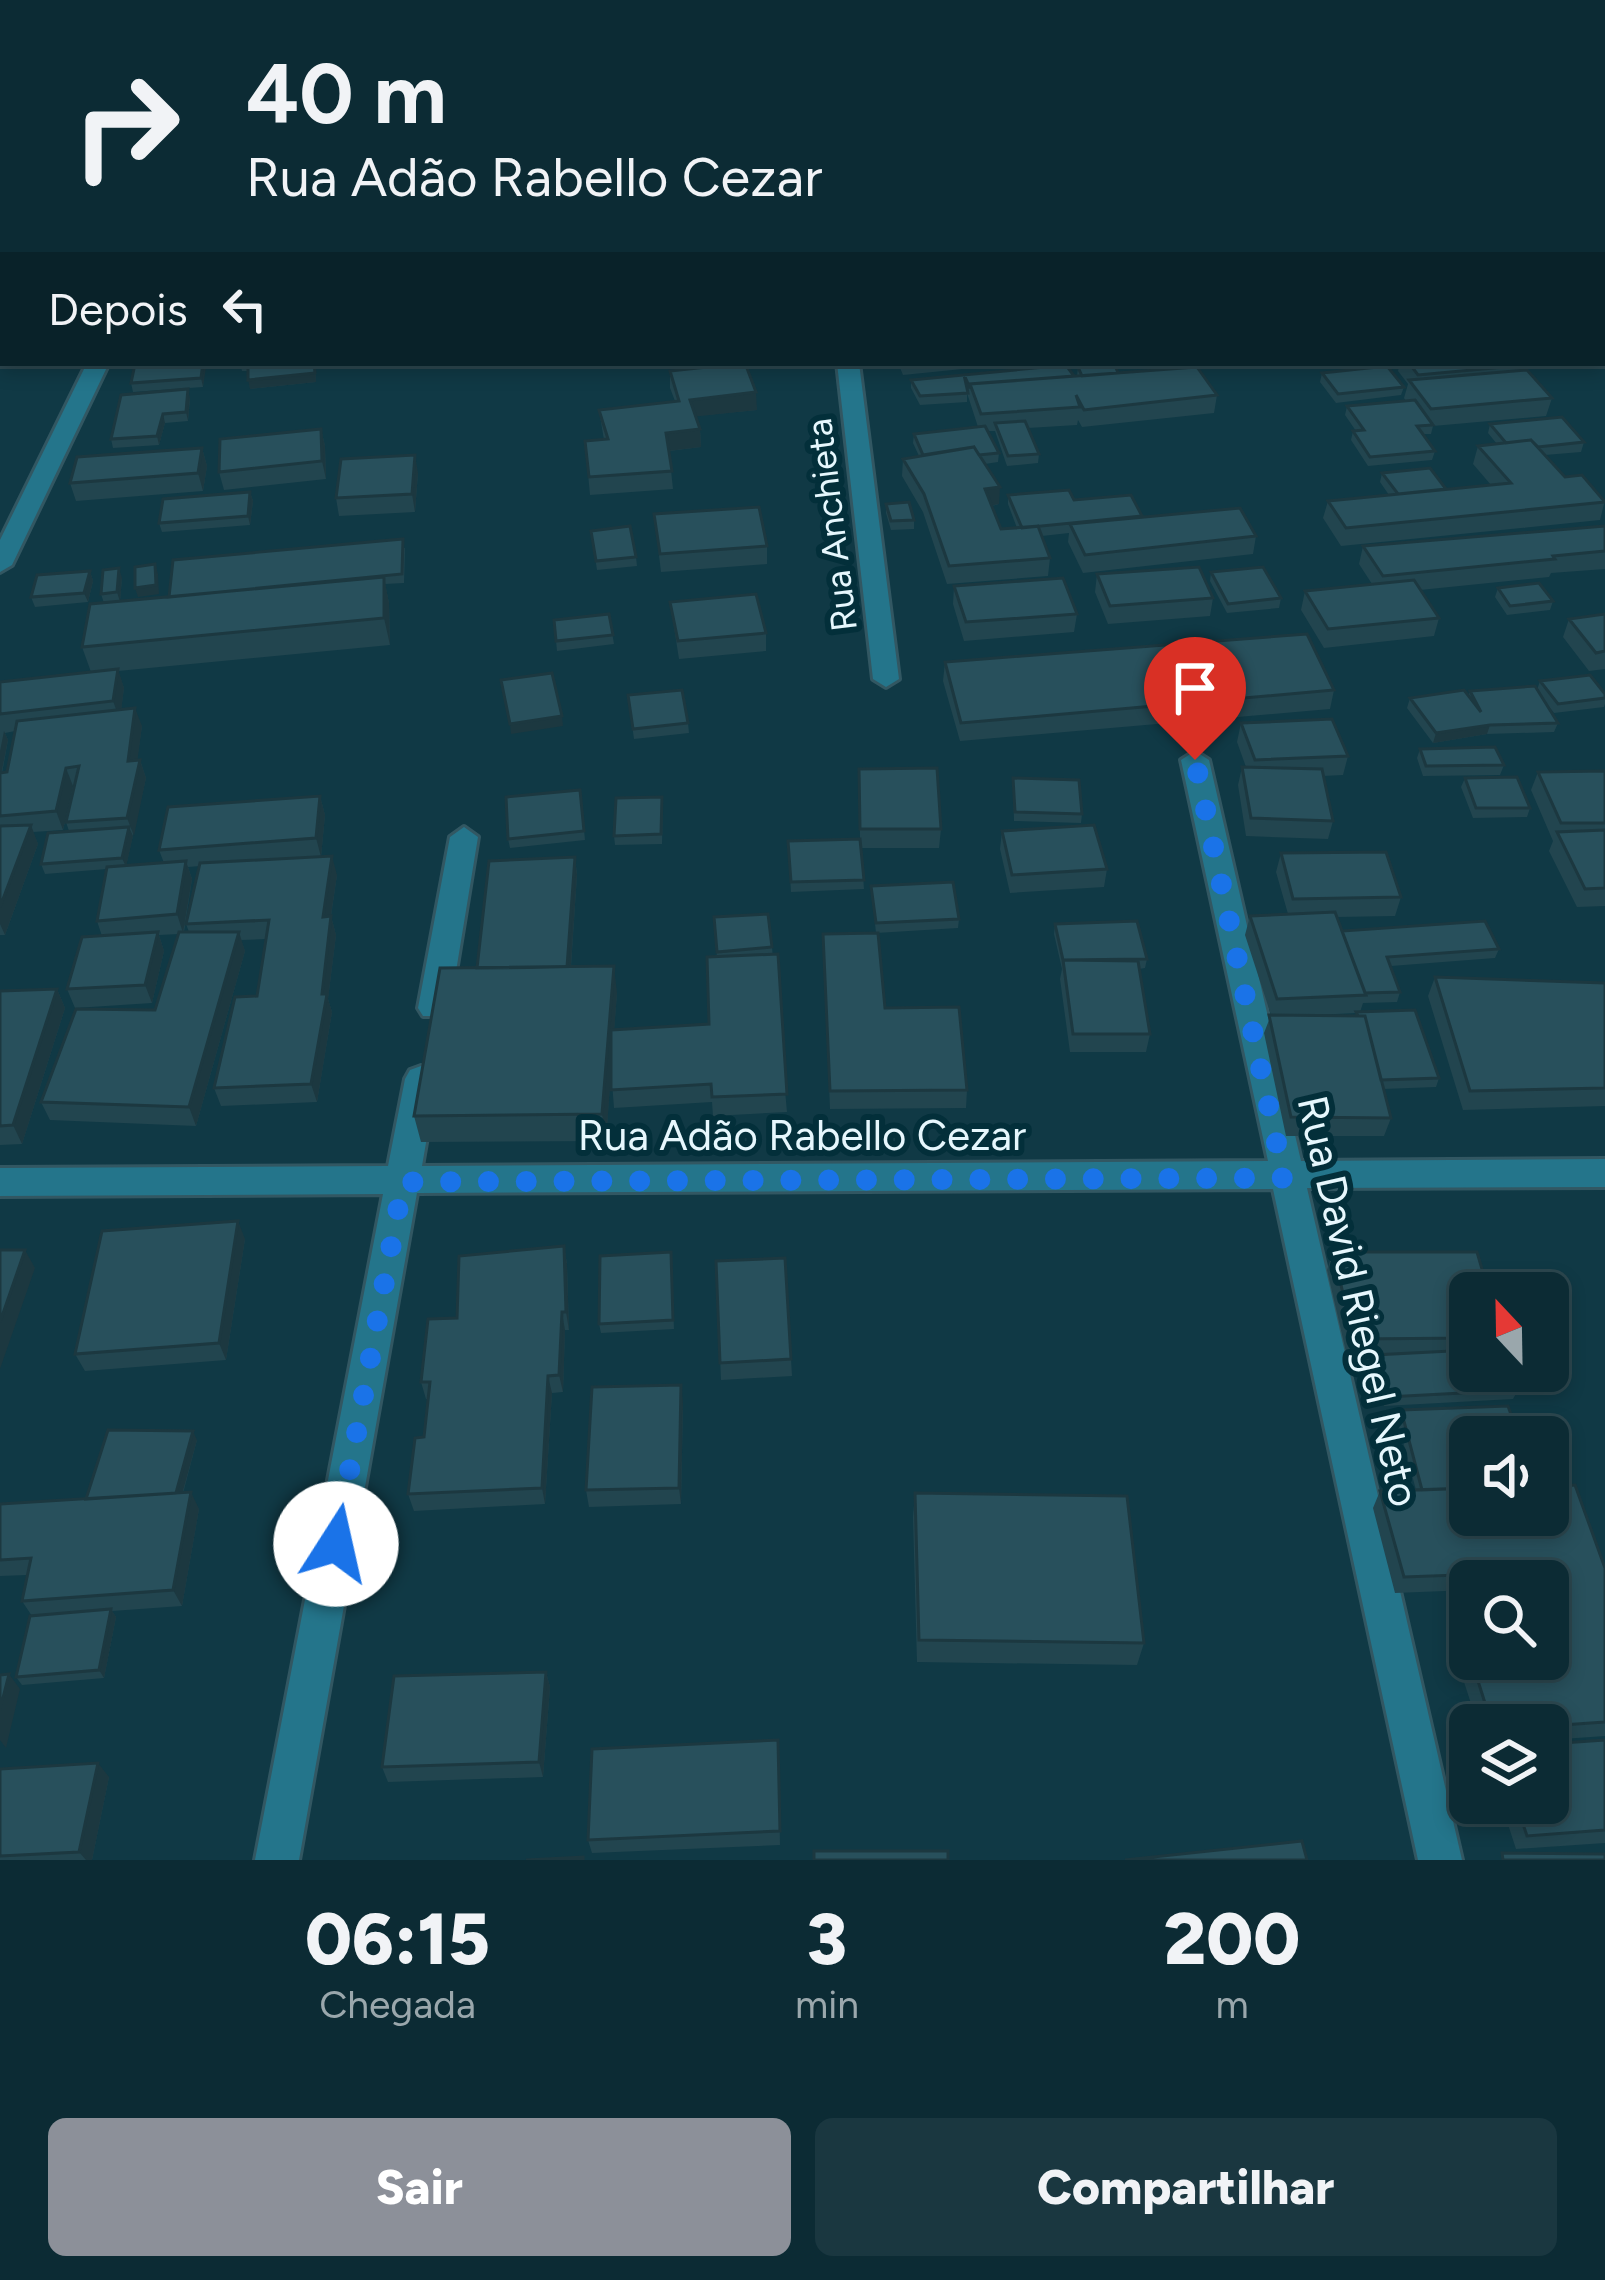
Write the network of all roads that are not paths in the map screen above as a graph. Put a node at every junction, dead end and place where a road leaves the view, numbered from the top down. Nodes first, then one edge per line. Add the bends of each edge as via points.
1 (97, 366) edge
2 (848, 366) edge
3 (0, 566) edge
4 (886, 679) dead end
5 (1195, 760) dead end
6 (464, 837) dead end
7 (1605, 1173) edge
8 (1284, 1178) junction
9 (0, 1182) edge
10 (403, 1182) junction
11 (277, 1860) edge
12 (1440, 1860) edge

1 - 3 street
2 - 4 street, Rua Anchieta
5 - 8 street, Rua David Riegel Neto
6 - 10 street
7 - 8 street, Rua Adão Rabello Cezar
8 - 10 street, Rua Adão Rabello Cezar
8 - 12 street, Rua David Riegel Neto
9 - 10 street, Rua Adão Rabello Cezar
10 - 11 street

